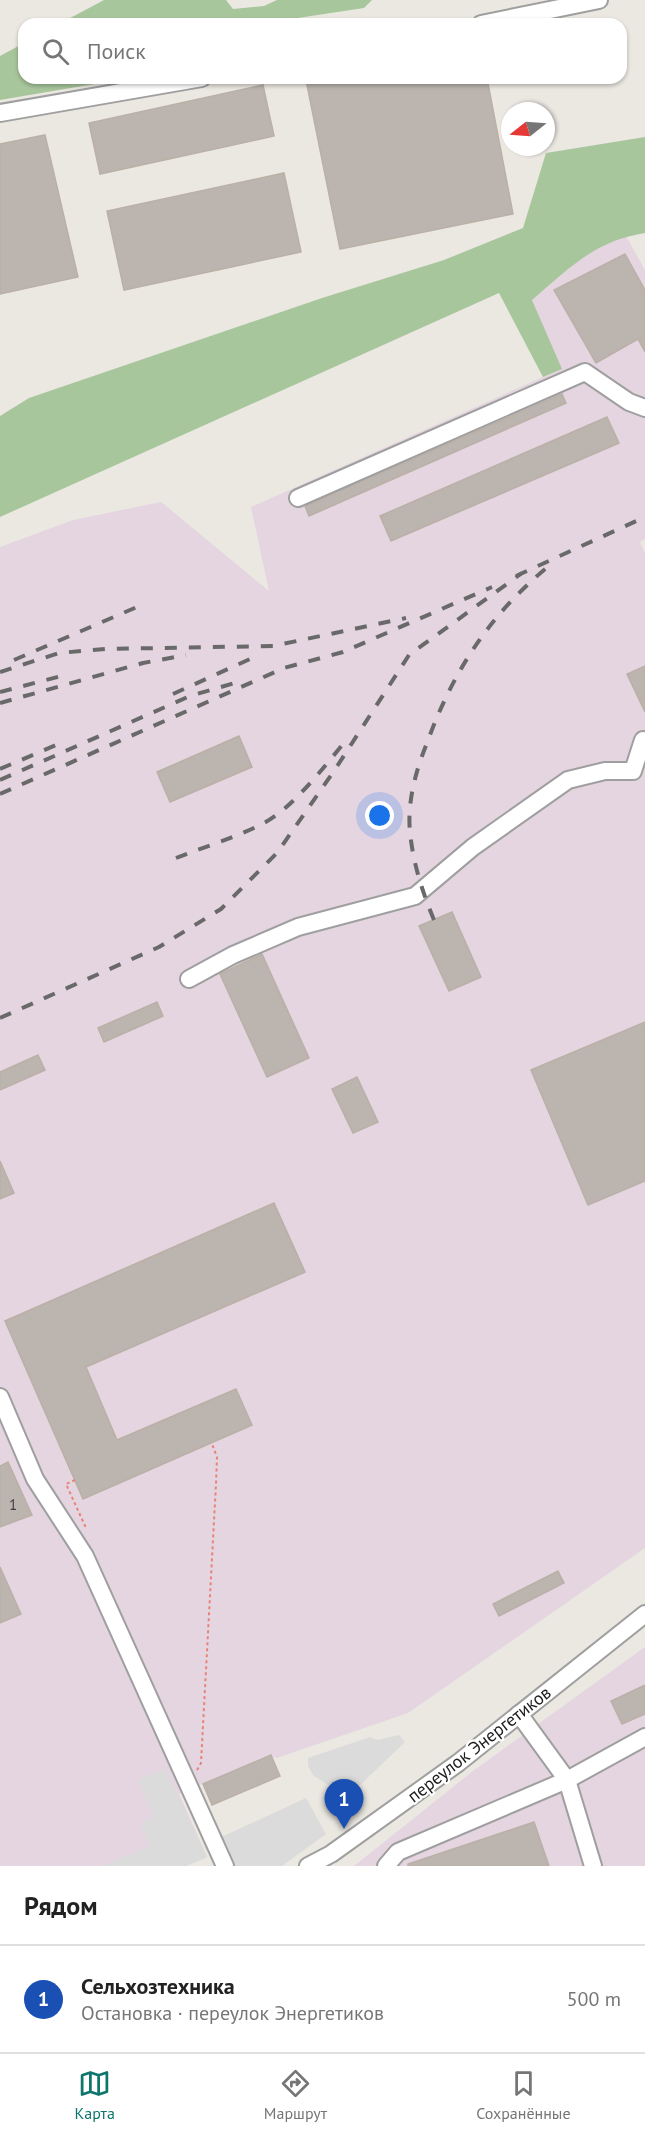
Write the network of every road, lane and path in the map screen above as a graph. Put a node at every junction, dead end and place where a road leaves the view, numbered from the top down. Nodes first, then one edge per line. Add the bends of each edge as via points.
1 (599, 0) edge
2 (510, 18) edge
3 (167, 84) edge
4 (0, 113) edge
5 (645, 408) edge
6 (298, 498) dead end
7 (643, 740) dead end
8 (189, 980) dead end
9 (0, 1397) edge
10 (212, 1444) dead end
11 (645, 1614) edge
12 (519, 1714) junction
13 (645, 1737) edge
14 (196, 1772) dead end
15 (567, 1780) junction
16 (225, 1866) edge
17 (308, 1866) edge
18 (386, 1866) edge
19 (593, 1866) edge

1 - 2 street
3 - 4 street
5 - 6 street via 629,402 585,372
7 - 8 street via 633,771 605,771 568,780 473,847 415,896 298,927 233,954
9 - 16 street via 35,1479 85,1556
10 - 14 path via 217,1457 216,1484 201,1762
11 - 12 street, переулок Энергетиков
12 - 15 street
12 - 17 street, переулок Энергетиков via 458,1763 331,1854
13 - 15 street
15 - 18 street via 398,1852
15 - 19 street

